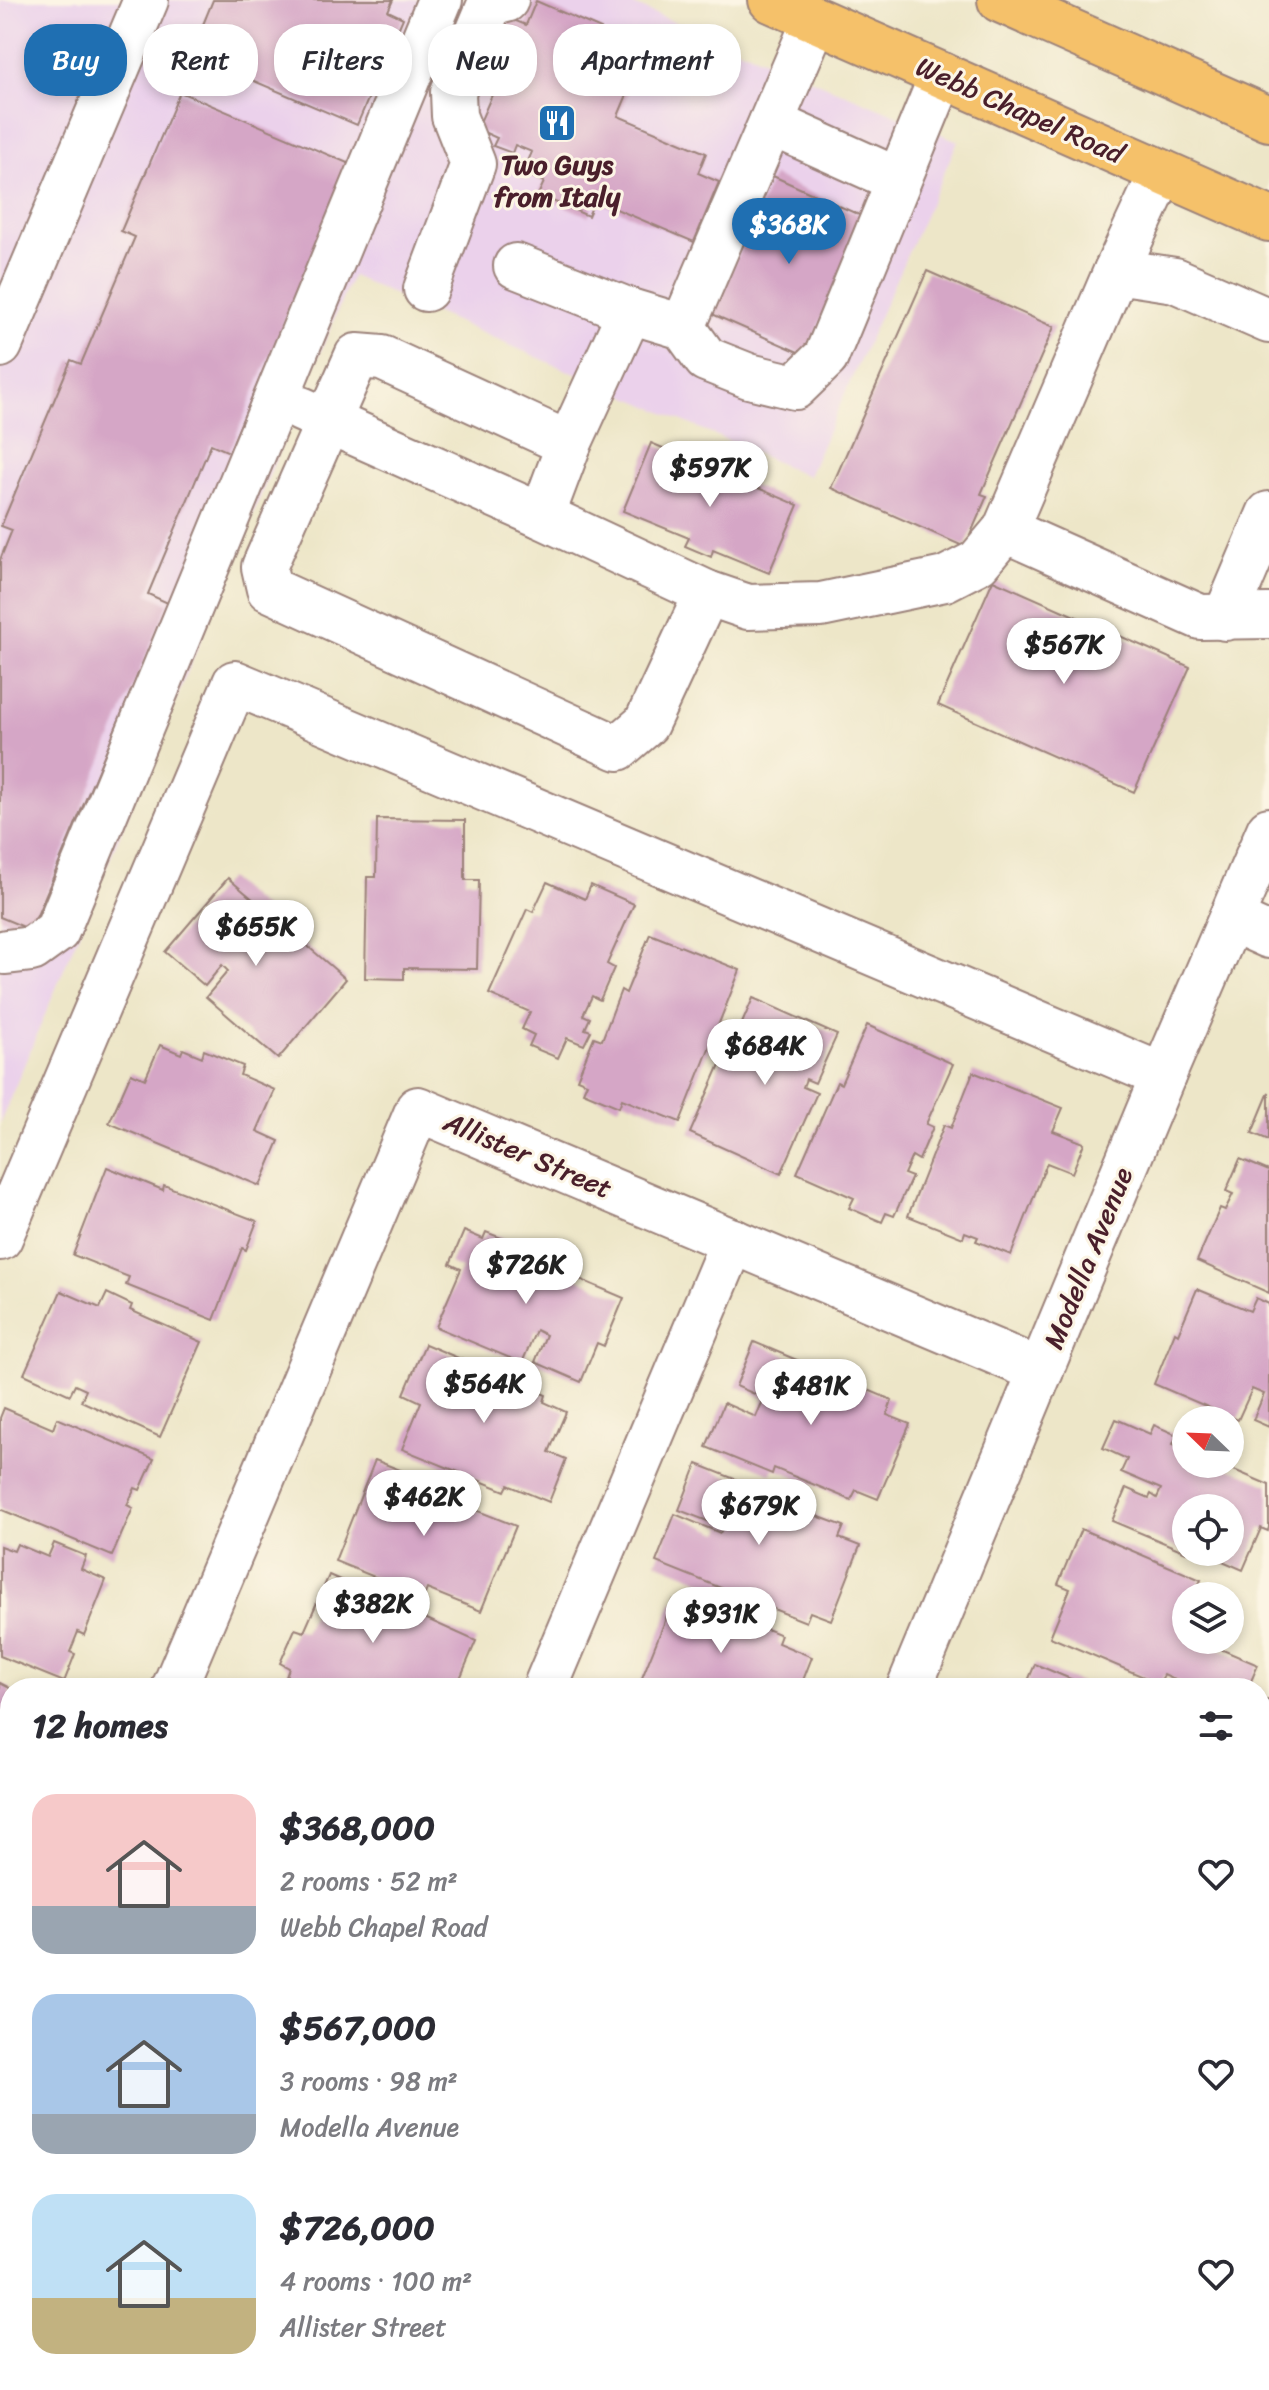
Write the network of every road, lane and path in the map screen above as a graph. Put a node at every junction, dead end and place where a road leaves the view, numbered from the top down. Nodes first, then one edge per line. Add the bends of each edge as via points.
1 (146, 0) edge
2 (440, 0) edge
3 (506, 0) edge
4 (771, 0) edge
5 (1000, 0) edge
6 (815, 20) junction
7 (942, 75) junction
8 (1265, 107) edge
9 (771, 123) junction
10 (1162, 172) junction
11 (898, 180) junction
12 (1269, 219) edge
13 (516, 266) dead end
14 (1116, 271) junction
15 (426, 289) dead end
16 (630, 311) junction
17 (1269, 321) edge
18 (683, 327) junction
19 (0, 345) edge
20 (276, 399) junction
21 (328, 420) junction
22 (569, 444) junction
23 (1269, 514) edge
24 (542, 516) junction
25 (1005, 530) junction
26 (707, 593) junction
27 (1269, 616) edge
28 (1225, 618) junction
29 (1269, 830) edge
30 (1250, 927) edge
31 (2, 956) edge
32 (1163, 1076) junction
33 (0, 1238) edge
34 (733, 1241) junction
35 (1041, 1371) junction
36 (178, 1678) edge
37 (549, 1678) edge
38 (913, 1678) edge

1 - 19 street
2 - 20 street
3 - 15 street via 490,4 453,92 454,116 473,164
4 - 6 main road, Webb Chapel Road
5 - 8 main road
6 - 7 main road, Webb Chapel Road
6 - 9 street
7 - 10 main road, Webb Chapel Road
7 - 11 street
9 - 11 street
9 - 18 street
10 - 12 main road, Webb Chapel Road
10 - 14 street
11 - 18 street via 826,357 795,387 706,359
13 - 16 street
14 - 17 street via 1175,280
14 - 25 street
16 - 18 street
16 - 22 street
20 - 21 street
20 - 31 street via 57,931 32,949
21 - 22 street via 357,356 382,358
21 - 24 street
21 - 26 street via 264,567 269,589 599,741 618,748 646,724
22 - 24 street
23 - 28 street
24 - 26 street
25 - 26 street via 978,562 945,579 821,605 748,607
25 - 28 street via 1200,617
27 - 28 street
29 - 30 street, Modella Avenue
30 - 32 street, Modella Avenue
32 - 33 street via 235,683
32 - 35 street, Modella Avenue
34 - 35 street, Allister Street
34 - 36 street, Allister Street via 418,1109
34 - 37 street
35 - 38 street, Modella Avenue

